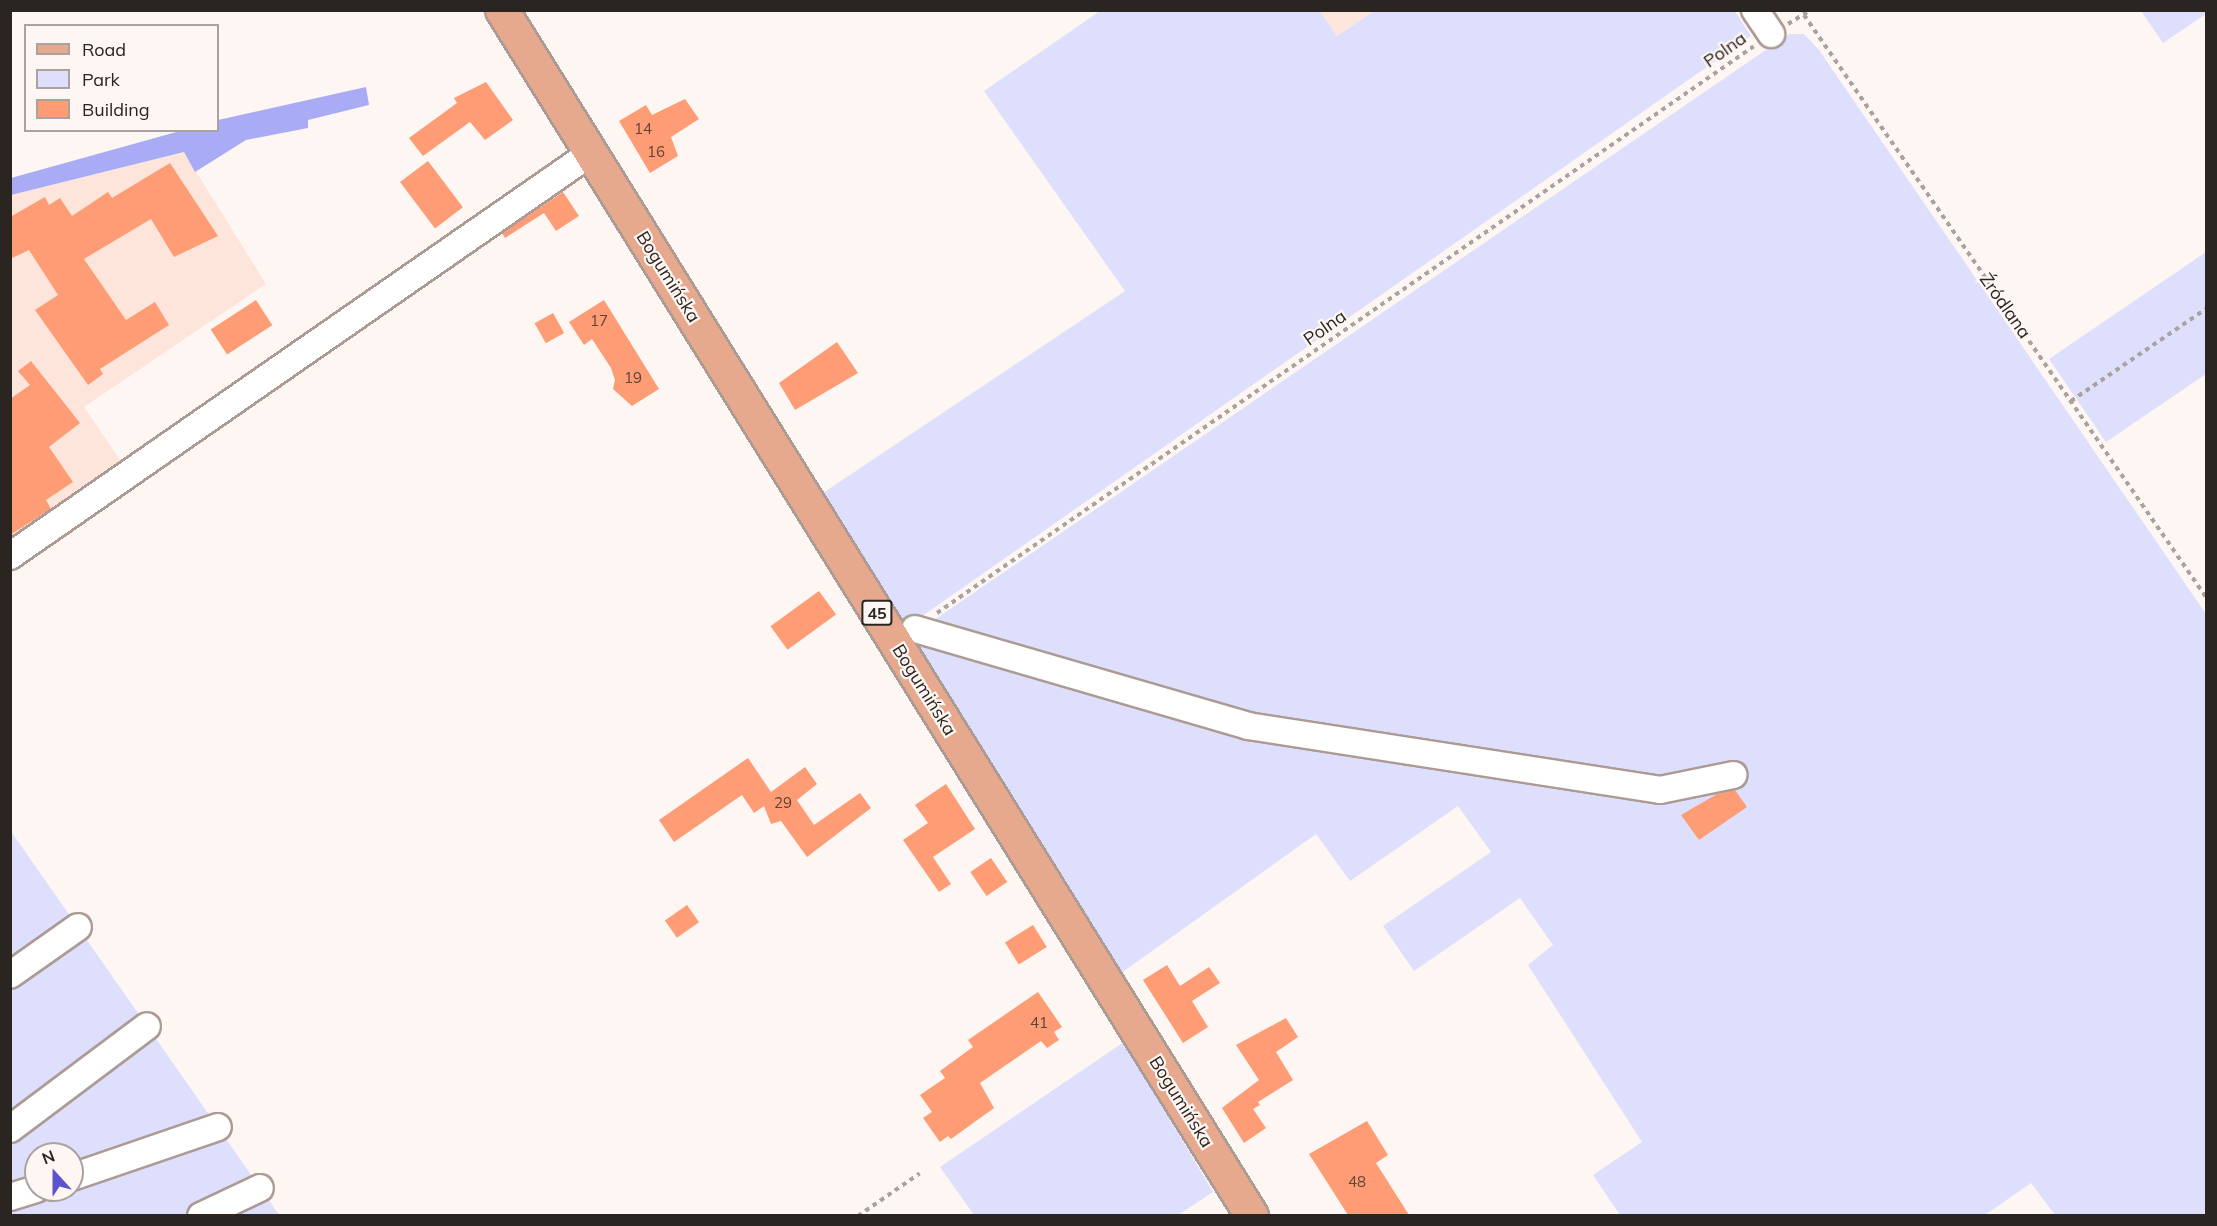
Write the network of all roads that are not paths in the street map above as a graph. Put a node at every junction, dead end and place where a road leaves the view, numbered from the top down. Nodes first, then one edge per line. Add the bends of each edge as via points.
1 (502, 10) edge
2 (1755, 10) edge
3 (1771, 34) road end
4 (591, 153) junction
5 (10, 556) edge
6 (915, 629) road end
7 (1732, 775) dead end
8 (78, 927) dead end
9 (10, 975) edge
10 (147, 1026) dead end
11 (218, 1127) dead end
12 (10, 1128) edge
13 (84, 1173) edge
14 (260, 1188) dead end
15 (201, 1215) edge
16 (1252, 1215) edge

1 - 4 main road, Bogumińska / 45
2 - 3 street
4 - 5 street
4 - 16 main road, Bogumińska / 45
6 - 7 street via 1248,726 1660,790
8 - 9 street
10 - 12 street
11 - 13 street
14 - 15 street

